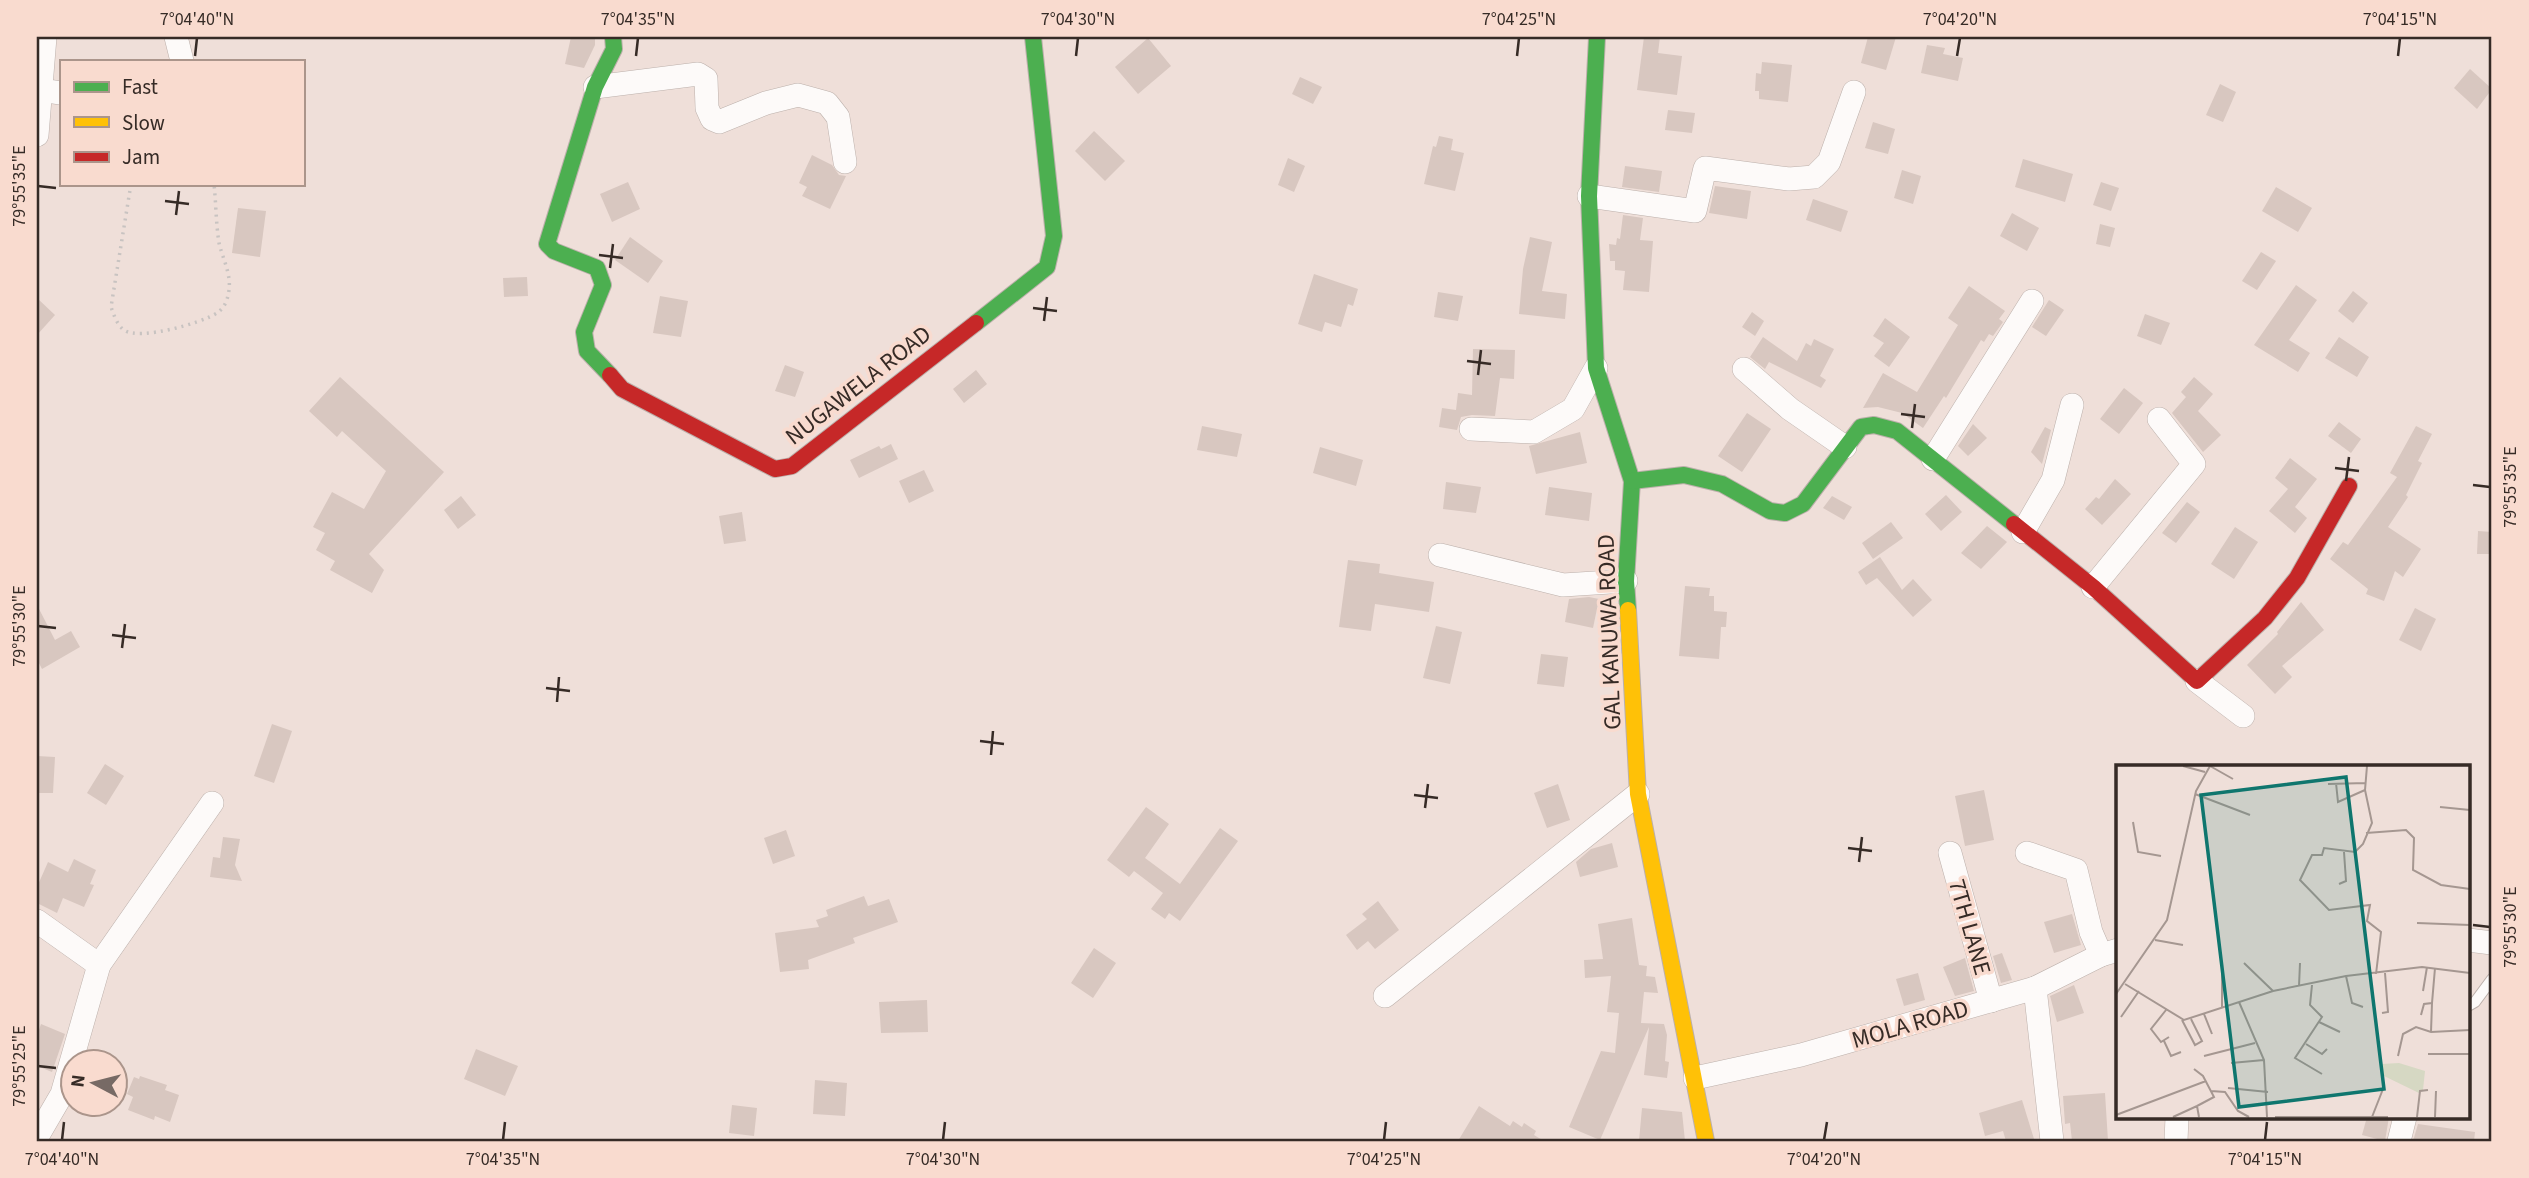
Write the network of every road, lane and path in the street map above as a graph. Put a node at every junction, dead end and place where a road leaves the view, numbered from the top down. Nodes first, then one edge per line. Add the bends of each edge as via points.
1 (45, 37) edge
2 (176, 37) edge
3 (613, 37) edge
4 (1033, 37) edge
5 (1597, 37) edge
6 (182, 60) edge
7 (594, 87) junction
8 (50, 92) edge
9 (1854, 92) dead end
10 (37, 135) edge
11 (845, 162) dead end
12 (131, 186) edge
13 (214, 186) edge
14 (1588, 196) junction
15 (2032, 302) dead end
16 (1596, 368) junction
17 (1744, 369) dead end
18 (2072, 405) dead end
19 (2159, 419) dead end
20 (1471, 429) dead end
21 (1846, 447) junction
22 (1933, 459) junction
23 (1632, 481) junction
24 (2349, 486) dead end
25 (2024, 532) junction
26 (1440, 555) dead end
27 (1626, 581) junction
28 (2093, 587) junction
29 (2197, 681) junction
30 (2243, 716) dead end
31 (1638, 794) junction
32 (212, 803) dead end
33 (1950, 853) dead end
34 (2027, 853) dead end
35 (37, 921) edge
36 (2470, 940) edge
37 (2492, 943) edge
38 (2109, 953) edge
39 (99, 965) junction
40 (2492, 979) edge
41 (2035, 988) junction
42 (1385, 996) dead end
43 (1991, 1000) junction
44 (2470, 1005) edge
45 (1695, 1078) junction
46 (2177, 1118) edge
47 (2405, 1118) edge
48 (37, 1137) edge
49 (1706, 1141) edge
50 (2052, 1141) edge
51 (2176, 1141) edge
52 (2399, 1141) edge

1 - 8 street
2 - 6 street
3 - 7 street, NUGAWELA ROAD via 614,49
4 - 7 street, NUGAWELA ROAD via 1054,236 1047,267 792,466 775,469 622,389 587,351 584,332 603,285 597,268 547,244
5 - 14 street, GAL KANUWA ROAD
7 - 11 street via 698,74 706,79 707,108 719,122 797,95 827,103 838,117
8 - 10 street
9 - 14 street via 1829,162 1814,177 1789,179 1705,168 1695,211
12 - 13 path via 111,307 125,331 136,334 200,320 224,306 230,280 219,242
14 - 16 street, GAL KANUWA ROAD
15 - 22 street
16 - 20 street via 1573,409 1534,432
16 - 23 street, GAL KANUWA ROAD
17 - 21 street via 1790,409
18 - 25 street via 2053,480
19 - 28 street via 2194,464
21 - 22 street via 1861,426 1874,425 1897,431
21 - 23 street via 1803,504 1785,513 1770,511 1722,484 1684,475
22 - 25 street
23 - 27 street, GAL KANUWA ROAD
24 - 29 street via 2297,578 2265,618
25 - 28 street
26 - 27 street via 1563,585
27 - 31 street, GAL KANUWA ROAD
28 - 29 street
29 - 30 street
31 - 42 street
31 - 45 street, GAL KANUWA ROAD
32 - 39 street
33 - 43 street, 7TH LANE
34 - 38 street via 2076,870 2091,932
35 - 39 street
36 - 37 street
38 - 41 street, MOLA ROAD
39 - 48 street via 62,1094
40 - 44 lane
41 - 43 street, MOLA ROAD
41 - 50 street
43 - 45 street, MOLA ROAD via 1801,1055
45 - 49 street, GAL KANUWA ROAD
46 - 51 street
47 - 52 street

